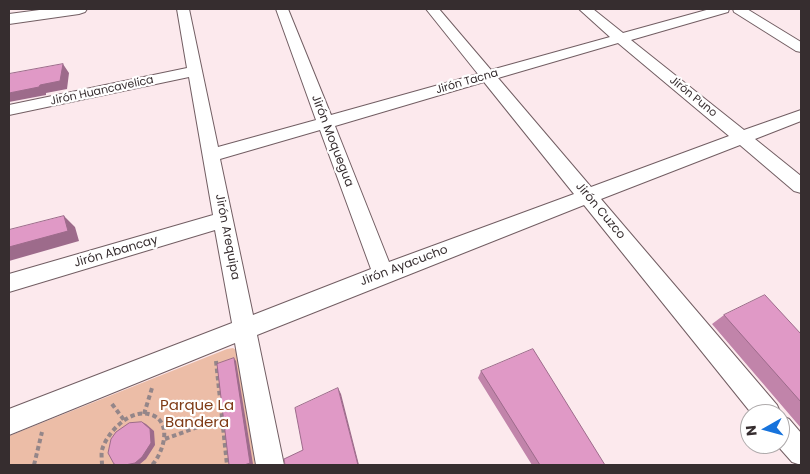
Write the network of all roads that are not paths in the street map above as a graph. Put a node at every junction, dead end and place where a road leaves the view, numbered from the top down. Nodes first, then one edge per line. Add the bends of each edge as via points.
1 (79, 9) edge
2 (183, 9) edge
3 (282, 9) edge
4 (432, 9) edge
5 (584, 9) edge
6 (722, 9) edge
7 (739, 9) edge
8 (9, 19) edge
9 (620, 38) junction
10 (801, 48) edge
11 (196, 71) junction
12 (488, 76) junction
13 (9, 110) edge
14 (801, 115) edge
15 (325, 122) junction
16 (742, 138) junction
17 (212, 155) junction
18 (801, 186) edge
19 (588, 196) junction
20 (224, 220) junction
21 (383, 274) junction
22 (9, 284) edge
23 (244, 330) junction
24 (760, 404) edge
25 (9, 422) edge
26 (790, 440) edge
27 (801, 454) edge
28 (270, 465) edge

1 - 8 street
2 - 11 street, Jirón Arequipa
3 - 15 street, Jirón Moquegua
4 - 12 street, Jirón Cuzco
5 - 9 street, Jirón Puno
6 - 9 street, Jirón Tacna
7 - 10 street
9 - 12 street, Jirón Tacna
9 - 16 street, Jirón Puno
11 - 13 street, Jirón Huancavelica
11 - 17 street, Jirón Arequipa
12 - 15 street, Jirón Tacna
12 - 19 street, Jirón Cuzco
14 - 16 street, Jirón Ayacucho
15 - 17 street, Jirón Tacna
15 - 21 street, Jirón Moquegua
16 - 18 street, Jirón Puno
16 - 19 street, Jirón Ayacucho
17 - 20 street, Jirón Arequipa
19 - 21 street, Jirón Ayacucho
19 - 24 street, Jirón Cuzco
20 - 22 street, Jirón Abancay
20 - 23 street, Jirón Arequipa
21 - 23 street, Jirón Ayacucho
23 - 25 street, Jirón Ayacucho
23 - 28 street, Jirón Arequipa
26 - 27 street

